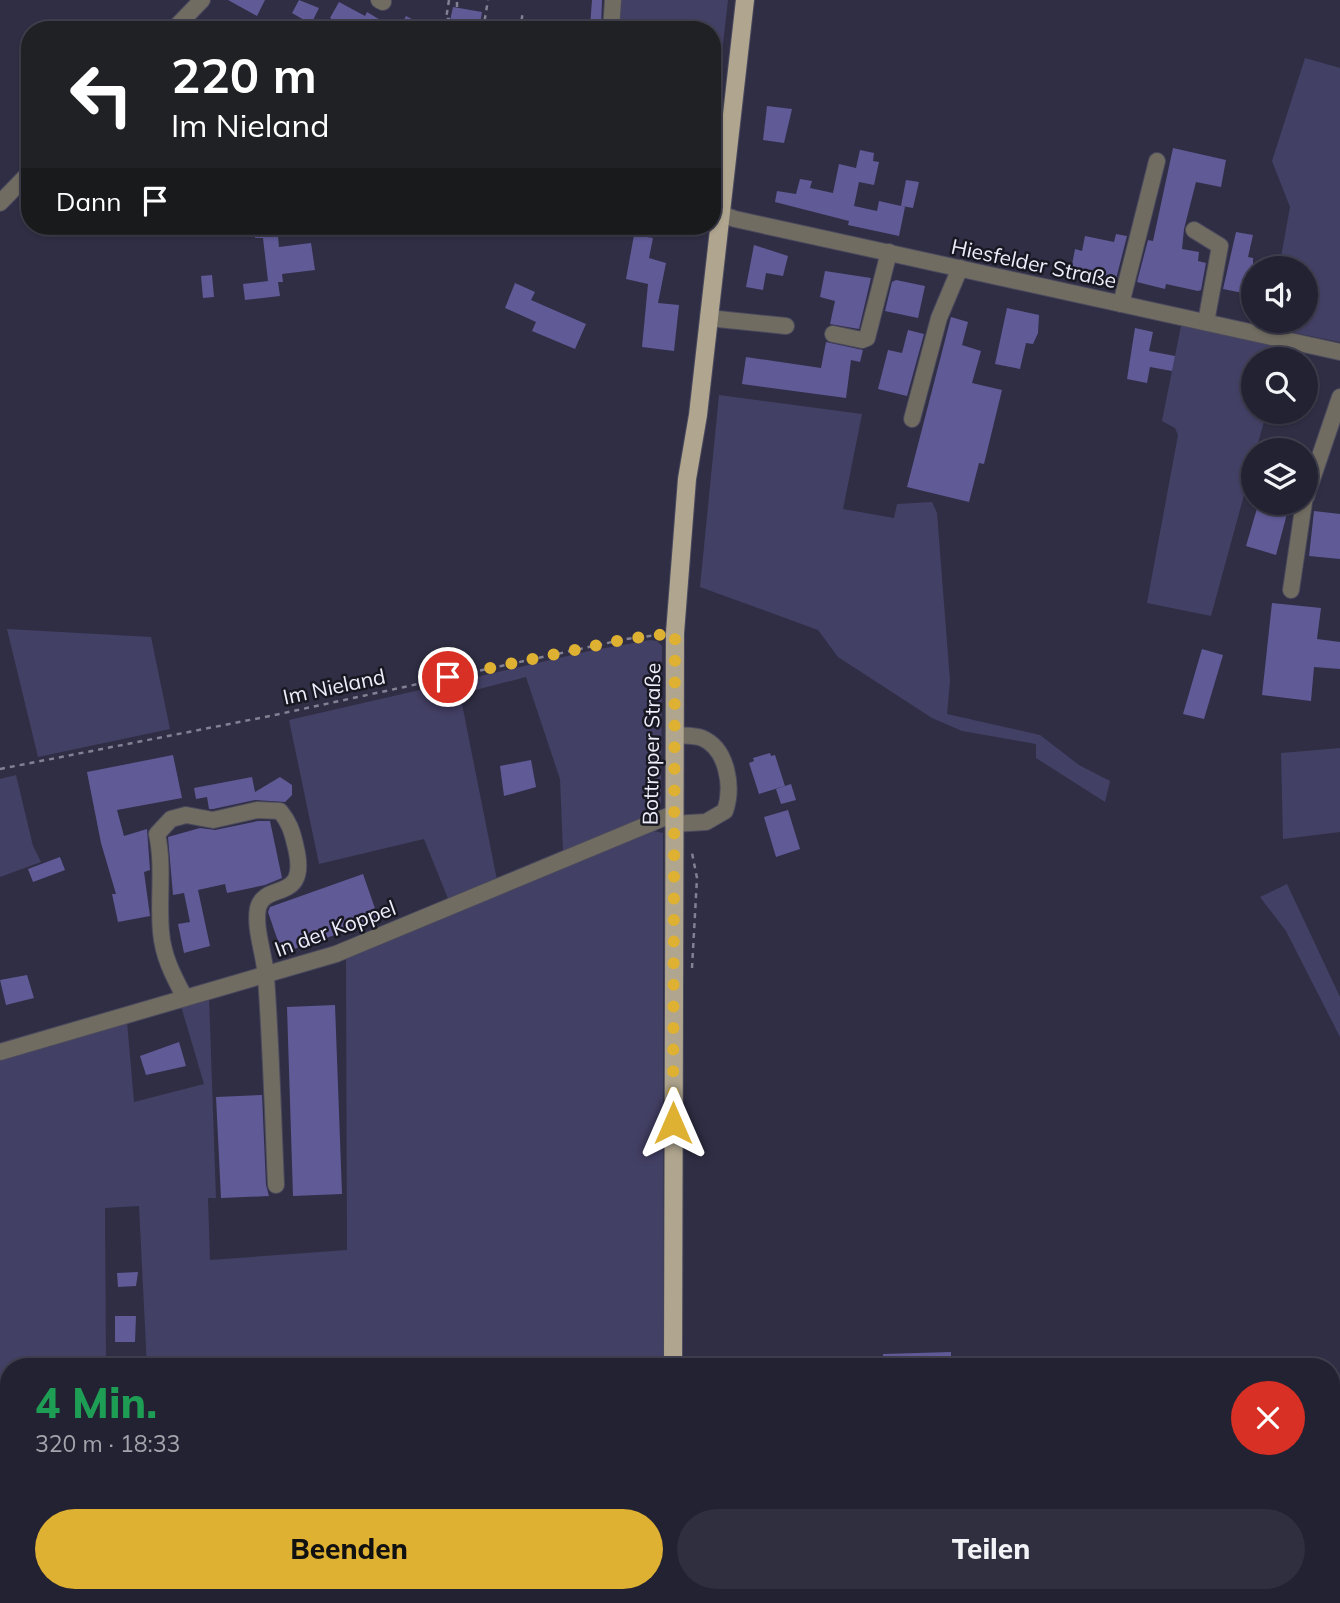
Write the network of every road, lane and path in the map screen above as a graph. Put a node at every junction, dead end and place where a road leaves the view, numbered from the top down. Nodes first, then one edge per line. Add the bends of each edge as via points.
1 (202, 0) edge
2 (449, 0) edge
3 (457, 0) edge
4 (488, 0) edge
5 (612, 0) edge
6 (745, 0) edge
7 (457, 7) dead end
8 (523, 11) dead end
9 (182, 21) edge
10 (447, 21) edge
11 (485, 21) edge
12 (521, 21) edge
13 (611, 21) edge
14 (1157, 161) dead end
15 (721, 175) edge
16 (21, 181) edge
17 (0, 202) edge
18 (721, 214) edge
19 (1194, 230) dead end
20 (714, 235) edge
21 (889, 253) junction
22 (960, 268) junction
23 (1121, 304) junction
24 (708, 318) junction
25 (1206, 323) junction
26 (786, 326) dead end
27 (833, 334) dead end
28 (1340, 352) edge
29 (1340, 397) edge
30 (912, 418) dead end
31 (1318, 462) edge
32 (1302, 515) edge
33 (1291, 590) dead end
34 (675, 633) junction
35 (674, 735) junction
36 (0, 769) edge
37 (678, 820) junction
38 (266, 975) junction
39 (691, 977) dead end
40 (186, 998) junction
41 (0, 1052) edge
42 (276, 1185) dead end
43 (673, 1358) edge

1 - 9 street
2 - 10 path
3 - 7 path
4 - 11 path
5 - 13 street
6 - 15 main road, Bottroper Straße
8 - 12 path
14 - 23 street
16 - 17 street
18 - 21 street, Hiesfelder Straße
19 - 25 street via 1220,246
20 - 24 main road, Bottroper Straße
21 - 22 street, Hiesfelder Straße
21 - 27 street via 867,338
22 - 23 street, Hiesfelder Straße
22 - 30 street via 939,318
23 - 25 street, Hiesfelder Straße
24 - 26 street
24 - 34 main road, Bottroper Straße
25 - 28 street, Hiesfelder Straße
29 - 31 street
32 - 33 street
34 - 35 main road, Bottroper Straße
34 - 36 path, Im Nieland via 626,639
35 - 37 main road, Bottroper Straße
35 - 37 street, In der Koppel via 705,740 717,751 730,784 724,811 715,819
37 - 38 street, In der Koppel via 336,954
37 - 39 path via 697,878
37 - 43 main road, Bottroper Straße
38 - 40 street, In der Koppel
38 - 40 street via 259,906 295,882 298,874 300,861 289,821 280,811 268,808 213,820 186,815 171,819 157,834 162,855 161,932 168,965
38 - 42 street
40 - 41 street, In der Koppel

